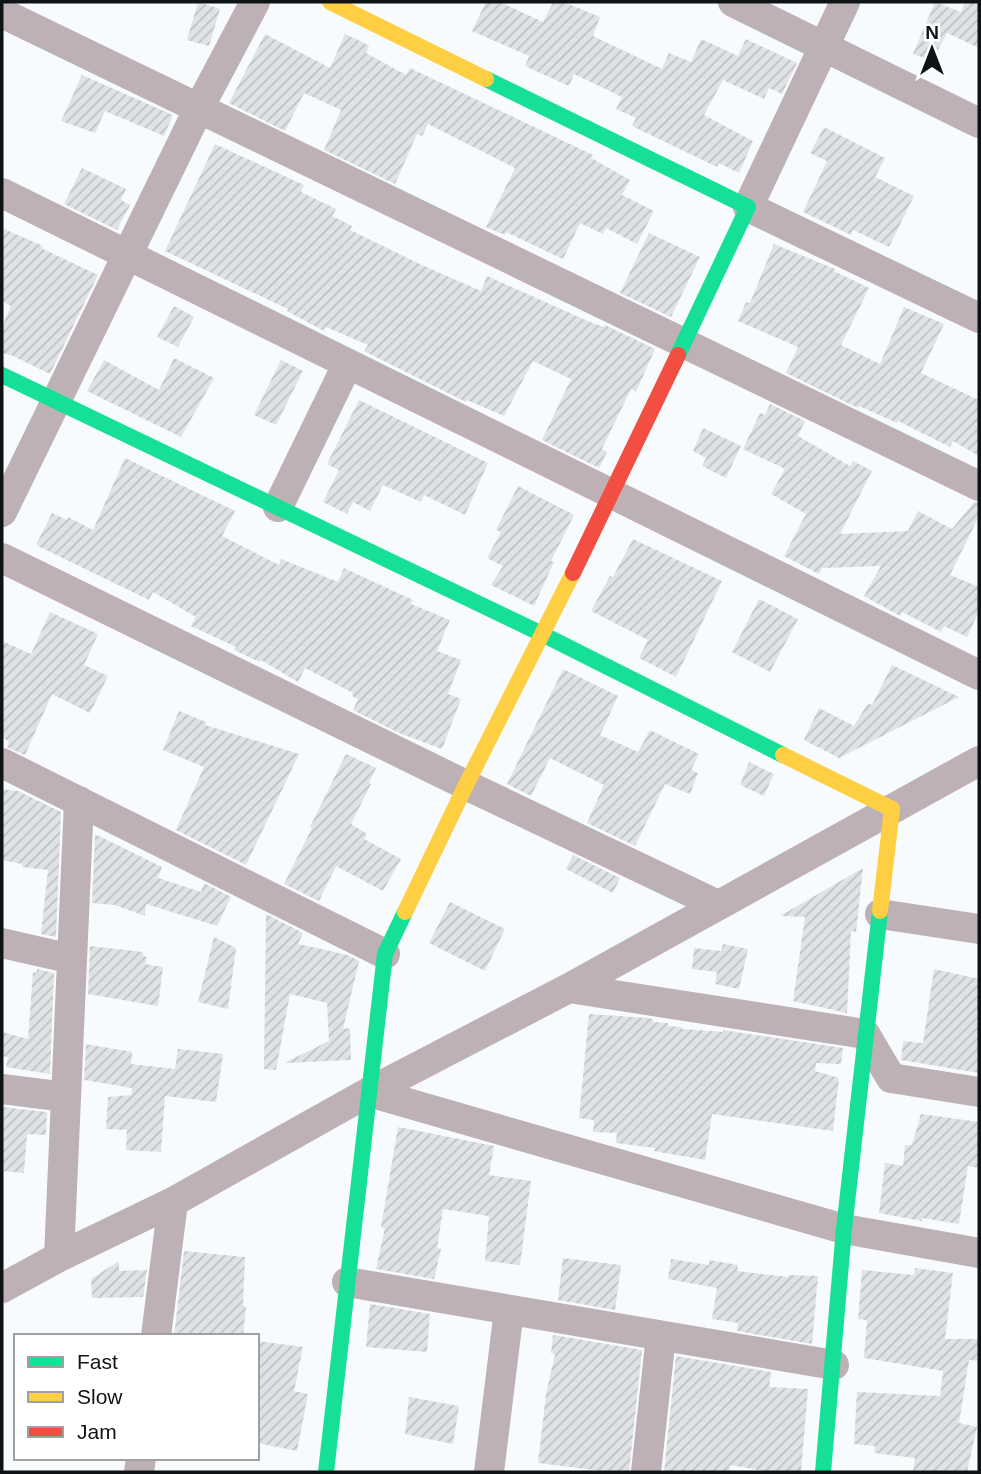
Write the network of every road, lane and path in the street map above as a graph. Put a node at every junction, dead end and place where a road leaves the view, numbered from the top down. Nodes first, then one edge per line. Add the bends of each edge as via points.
1 (255, 2) edge
2 (330, 2) edge
3 (733, 2) edge
4 (845, 2) edge
5 (2, 13) edge
6 (824, 47) junction
7 (199, 108) junction
8 (979, 123) edge
9 (2, 193) edge
10 (748, 207) junction
11 (127, 256) junction
12 (979, 318) edge
13 (684, 343) junction
14 (347, 365) junction
15 (2, 375) edge
16 (57, 401) junction
17 (979, 486) edge
18 (611, 496) junction
19 (278, 507) junction
20 (2, 512) edge
21 (2, 558) edge
22 (544, 635) junction
23 (979, 676) edge
24 (979, 761) edge
25 (2, 763) edge
26 (466, 785) junction
27 (79, 801) junction
28 (892, 809) junction
29 (718, 905) junction
30 (880, 914) junction
31 (979, 929) edge
32 (2, 943) edge
33 (384, 954) junction
34 (72, 959) junction
35 (569, 988) junction
36 (865, 1034) junction
37 (2, 1089) edge
38 (369, 1092) junction
39 (979, 1092) edge
40 (66, 1097) junction
41 (173, 1202) junction
42 (844, 1229) junction
43 (979, 1253) edge
44 (59, 1257) junction
45 (347, 1282) junction
46 (2, 1288) edge
47 (509, 1310) junction
48 (156, 1334) edge
49 (660, 1336) junction
50 (834, 1366) junction
51 (326, 1472) edge
52 (489, 1472) edge
53 (646, 1472) edge
54 (823, 1472) edge

1 - 7 street
2 - 10 street
3 - 6 street
4 - 6 street
5 - 7 street
6 - 8 street
6 - 10 street
7 - 11 street
7 - 13 street
9 - 11 street
10 - 12 street
10 - 13 street
11 - 14 street
11 - 16 street
13 - 17 street
13 - 18 street
14 - 18 street
14 - 19 street
15 - 16 street
16 - 19 street
16 - 20 street
18 - 22 street
18 - 23 street
19 - 22 street
21 - 26 street
22 - 26 street
22 - 28 street
24 - 28 street
25 - 27 street
26 - 29 street
26 - 33 street
27 - 33 street
27 - 34 street
28 - 29 street
28 - 30 street
29 - 35 street
30 - 31 street
30 - 36 street
32 - 34 street
33 - 38 street
34 - 40 street
35 - 36 street
35 - 38 street
36 - 39 street via 891,1078
36 - 42 street
37 - 40 street
38 - 41 street
38 - 42 street
38 - 45 street
40 - 44 street
41 - 44 street
41 - 48 street
42 - 43 street
42 - 50 street
44 - 46 street
45 - 47 street
45 - 51 street
47 - 49 street
47 - 52 street
49 - 50 street
49 - 53 street
50 - 54 street

